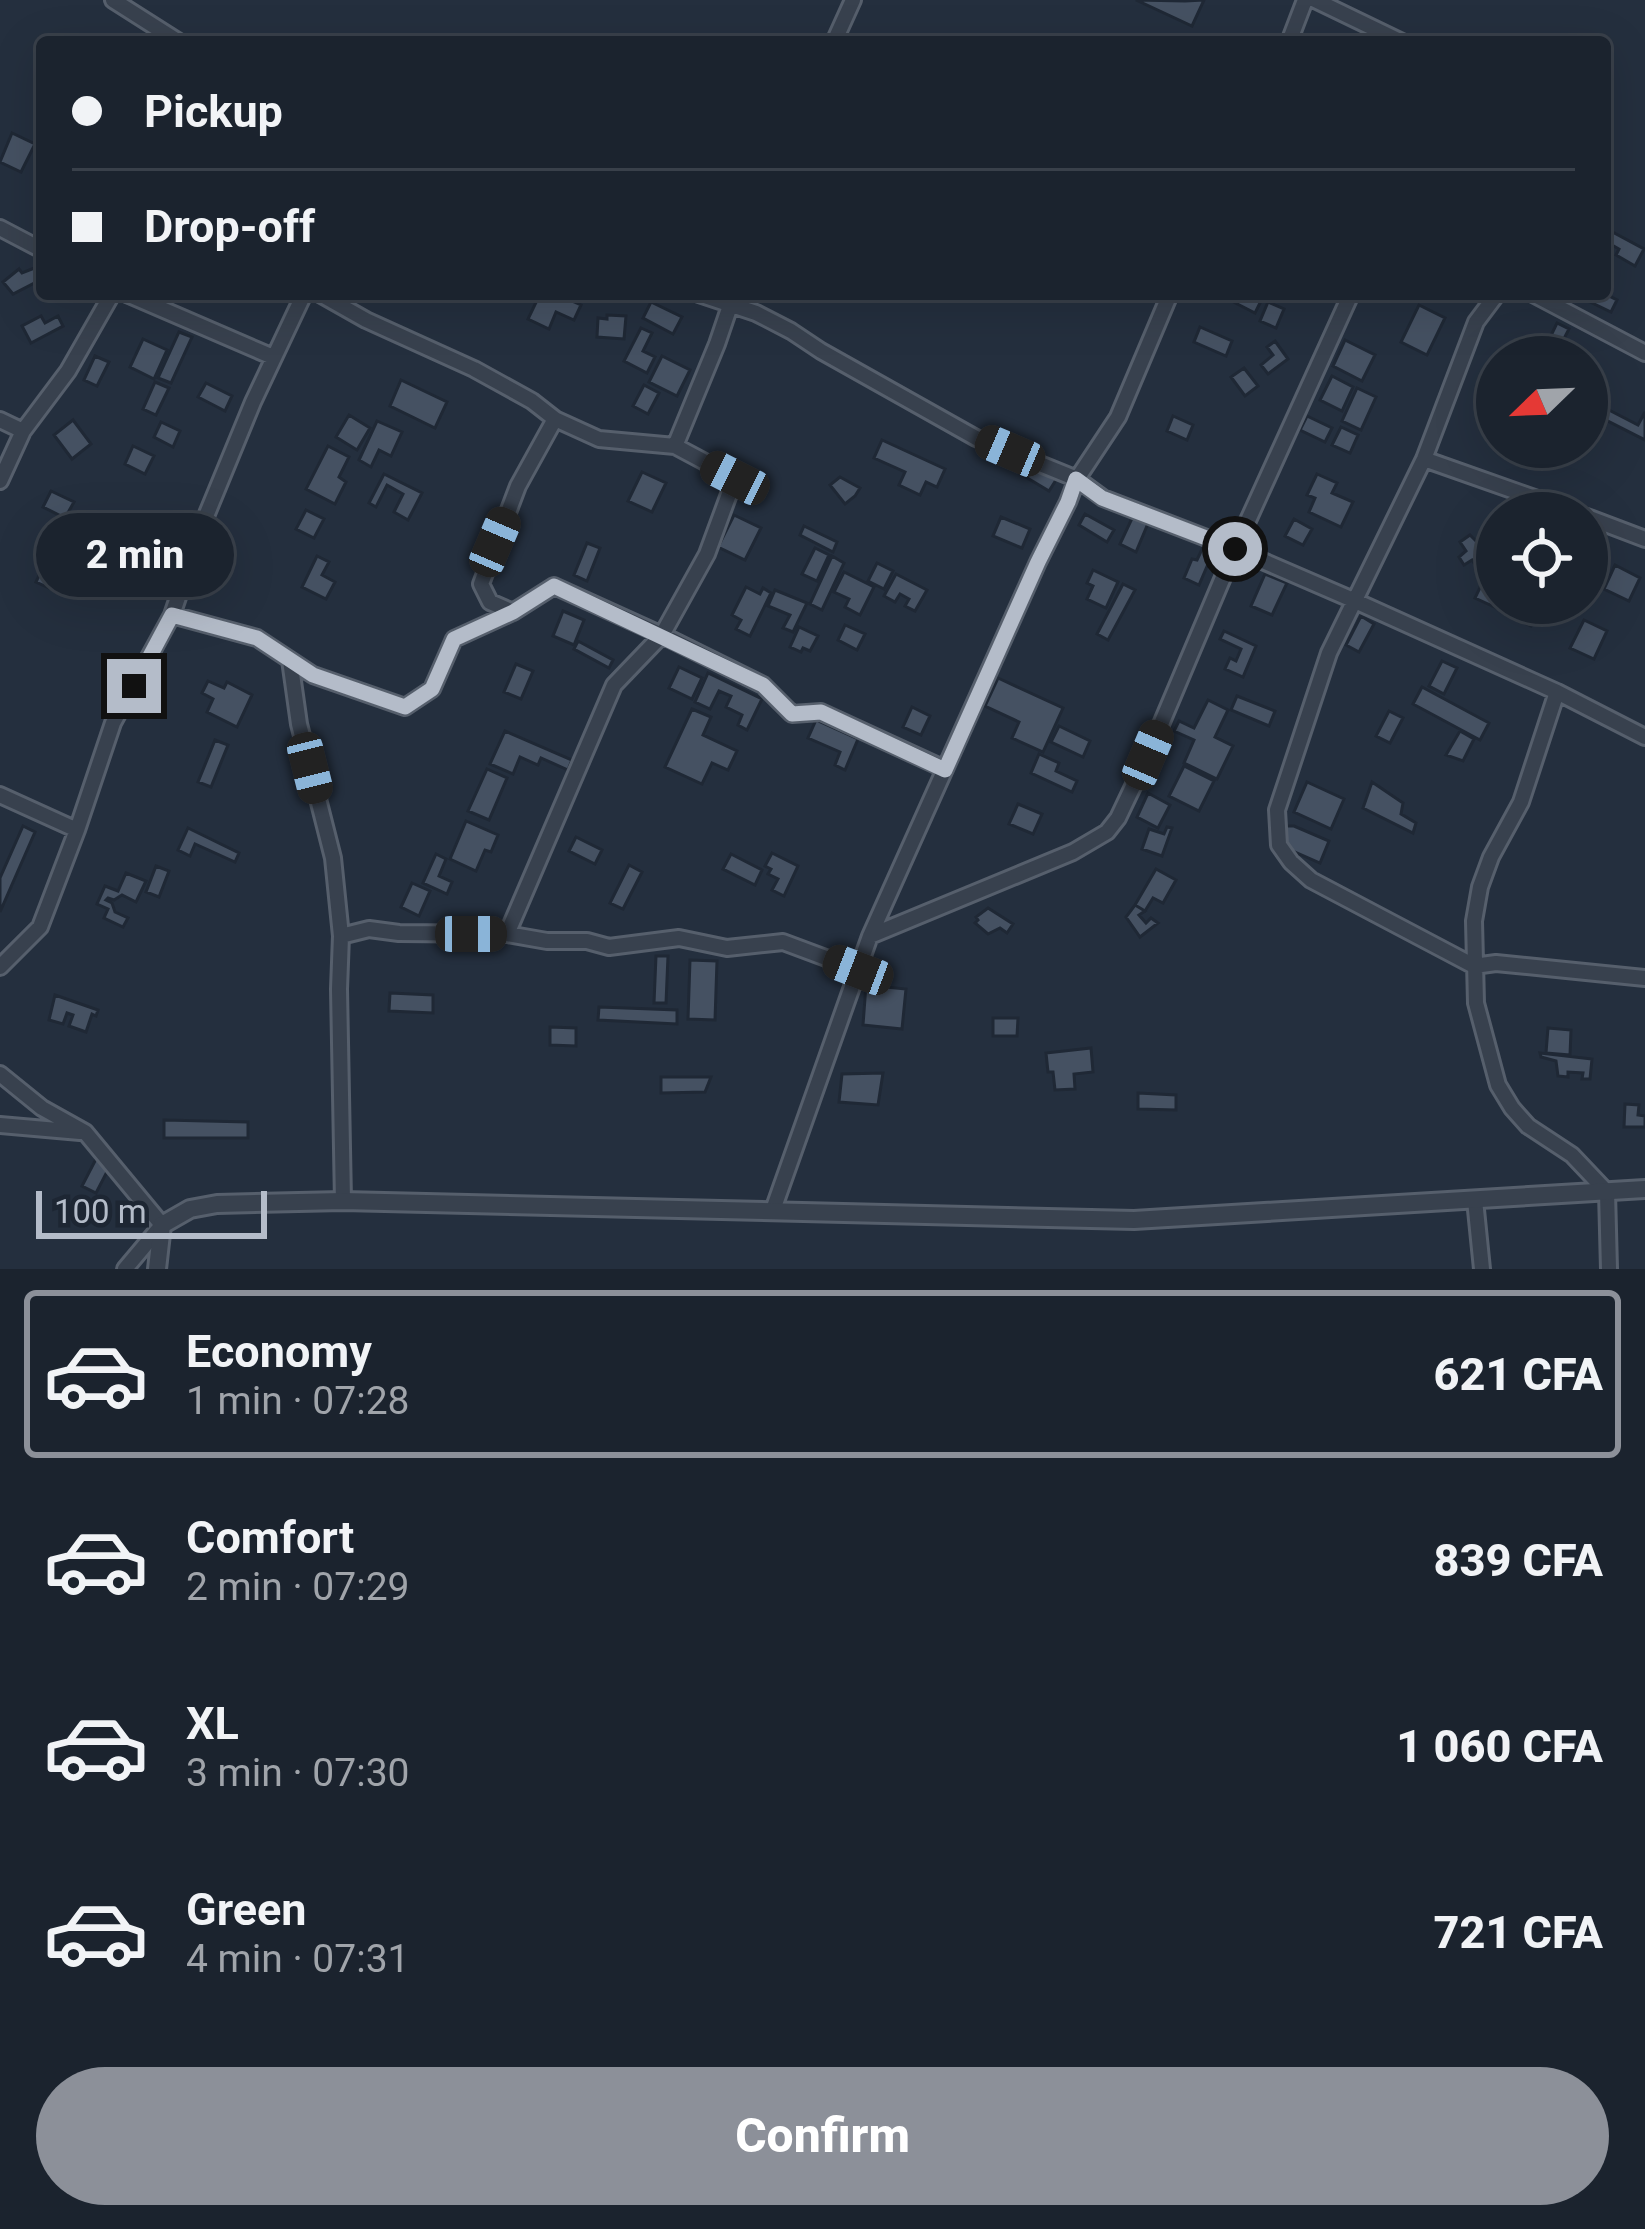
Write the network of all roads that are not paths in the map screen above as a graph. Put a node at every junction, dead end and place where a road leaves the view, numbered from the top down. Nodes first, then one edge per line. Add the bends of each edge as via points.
1 (113, 0) edge
2 (853, 0) edge
3 (1305, 0) edge
4 (1315, 0) edge
5 (170, 36) edge
6 (837, 36) edge
7 (1291, 36) edge
8 (1390, 36) edge
9 (0, 228) edge
10 (36, 247) edge
11 (109, 300) edge
12 (141, 300) edge
13 (301, 300) edge
14 (331, 300) edge
15 (732, 300) edge
16 (1167, 300) edge
17 (1348, 300) edge
18 (1492, 300) edge
19 (1543, 300) edge
20 (1645, 353) edge
21 (273, 357) junction
22 (555, 419) junction
23 (0, 420) edge
24 (23, 431) junction
25 (675, 446) junction
26 (1424, 459) junction
27 (1076, 479) junction
28 (0, 481) edge
29 (1518, 492) edge
30 (1608, 525) edge
31 (1645, 539) edge
32 (1235, 549) junction
33 (1353, 600) junction
34 (513, 612) junction
35 (172, 615) junction
36 (662, 635) junction
37 (290, 660) junction
38 (1557, 692) junction
39 (1645, 737) edge
40 (945, 770) junction
41 (0, 795) edge
42 (77, 830) junction
43 (507, 934) junction
44 (341, 936) junction
45 (870, 937) junction
46 (0, 967) edge
47 (1474, 967) junction
48 (858, 970) junction
49 (1645, 978) edge
50 (0, 1074) edge
51 (0, 1125) edge
52 (85, 1132) junction
53 (1645, 1189) edge
54 (1607, 1192) junction
55 (1475, 1200) junction
56 (343, 1201) junction
57 (773, 1210) junction
58 (162, 1225) junction
59 (125, 1269) edge
60 (157, 1269) edge
61 (1482, 1269) edge
62 (1610, 1269) edge

1 - 5 street
2 - 6 street
3 - 7 street
4 - 8 street
9 - 10 street
11 - 24 street
12 - 21 street
13 - 21 street
14 - 22 street via 474,369
15 - 25 street
15 - 27 street via 976,437
16 - 27 street via 1118,416
17 - 32 street
18 - 26 street via 1475,322
19 - 20 street
21 - 35 street
22 - 25 street via 599,439
22 - 34 street via 518,486 481,584 490,602
23 - 24 street
24 - 28 street
25 - 36 street via 735,478 707,554
26 - 29 street
26 - 33 street
27 - 32 street via 1102,498
27 - 40 street
30 - 31 street
32 - 33 street
32 - 45 street via 1107,832
33 - 38 street
33 - 47 street via 1276,810 1279,845 1311,880
34 - 36 street via 554,586
34 - 37 street via 454,639 432,689 405,707
35 - 37 street via 257,638
35 - 42 street via 113,723
36 - 40 street via 763,685 792,714 821,712
36 - 43 street via 614,686
37 - 44 street via 333,858
38 - 39 street
38 - 47 street via 1521,802 1480,887
40 - 45 street
41 - 42 street
42 - 46 street via 40,927
43 - 44 street via 369,929
43 - 48 street via 609,946 680,938 727,949 783,941
44 - 56 street
45 - 48 street
47 - 49 street via 1496,962
47 - 54 street via 1498,1085 1528,1126
48 - 57 street
50 - 52 street
51 - 52 street
52 - 58 street
53 - 54 street
54 - 55 street
54 - 62 street
55 - 57 street via 1134,1220
55 - 61 street
56 - 57 street
56 - 58 street via 217,1204
58 - 59 street
58 - 60 street

